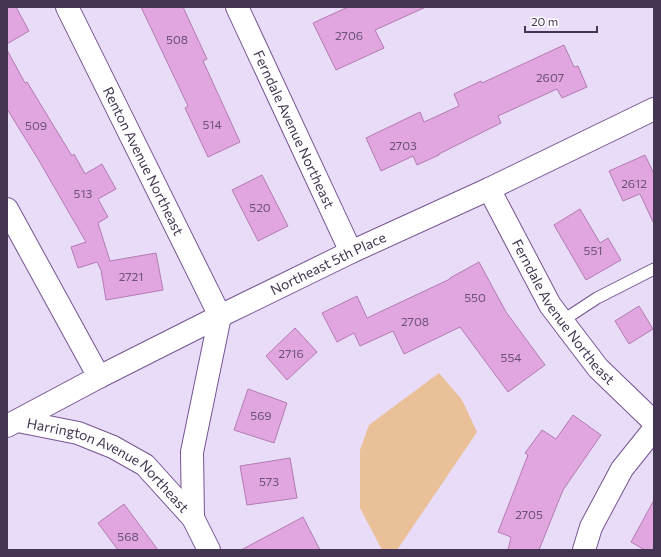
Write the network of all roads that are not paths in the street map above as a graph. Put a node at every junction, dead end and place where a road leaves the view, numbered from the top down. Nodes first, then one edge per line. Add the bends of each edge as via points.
1 (66, 7) edge
2 (237, 7) edge
3 (654, 109) edge
4 (489, 189) junction
5 (7, 209) edge
6 (351, 252) junction
7 (654, 269) edge
8 (220, 316) junction
9 (562, 321) junction
10 (99, 377) junction
11 (654, 422) edge
12 (13, 423) edge
13 (654, 429) edge
14 (192, 518) junction
15 (209, 550) edge
16 (584, 550) edge

1 - 8 street, Renton Avenue Northeast
2 - 6 street, Ferndale Avenue Northeast
3 - 4 street, Northeast 5th Place
4 - 6 street, Northeast 5th Place
4 - 9 street, Ferndale Avenue Northeast via 550,305
5 - 10 street
6 - 8 street, Northeast 5th Place
7 - 9 lane via 597,298
8 - 10 street, Northeast 5th Place
8 - 14 street, Harrington Avenue Northeast via 192,452
9 - 11 street, Ferndale Avenue Northeast via 598,368
10 - 12 street, Northeast 5th Place
12 - 14 street, Harrington Avenue Northeast via 78,433 113,446 145,464
13 - 16 street via 622,469 591,527
14 - 15 street, Harrington Avenue Northeast

